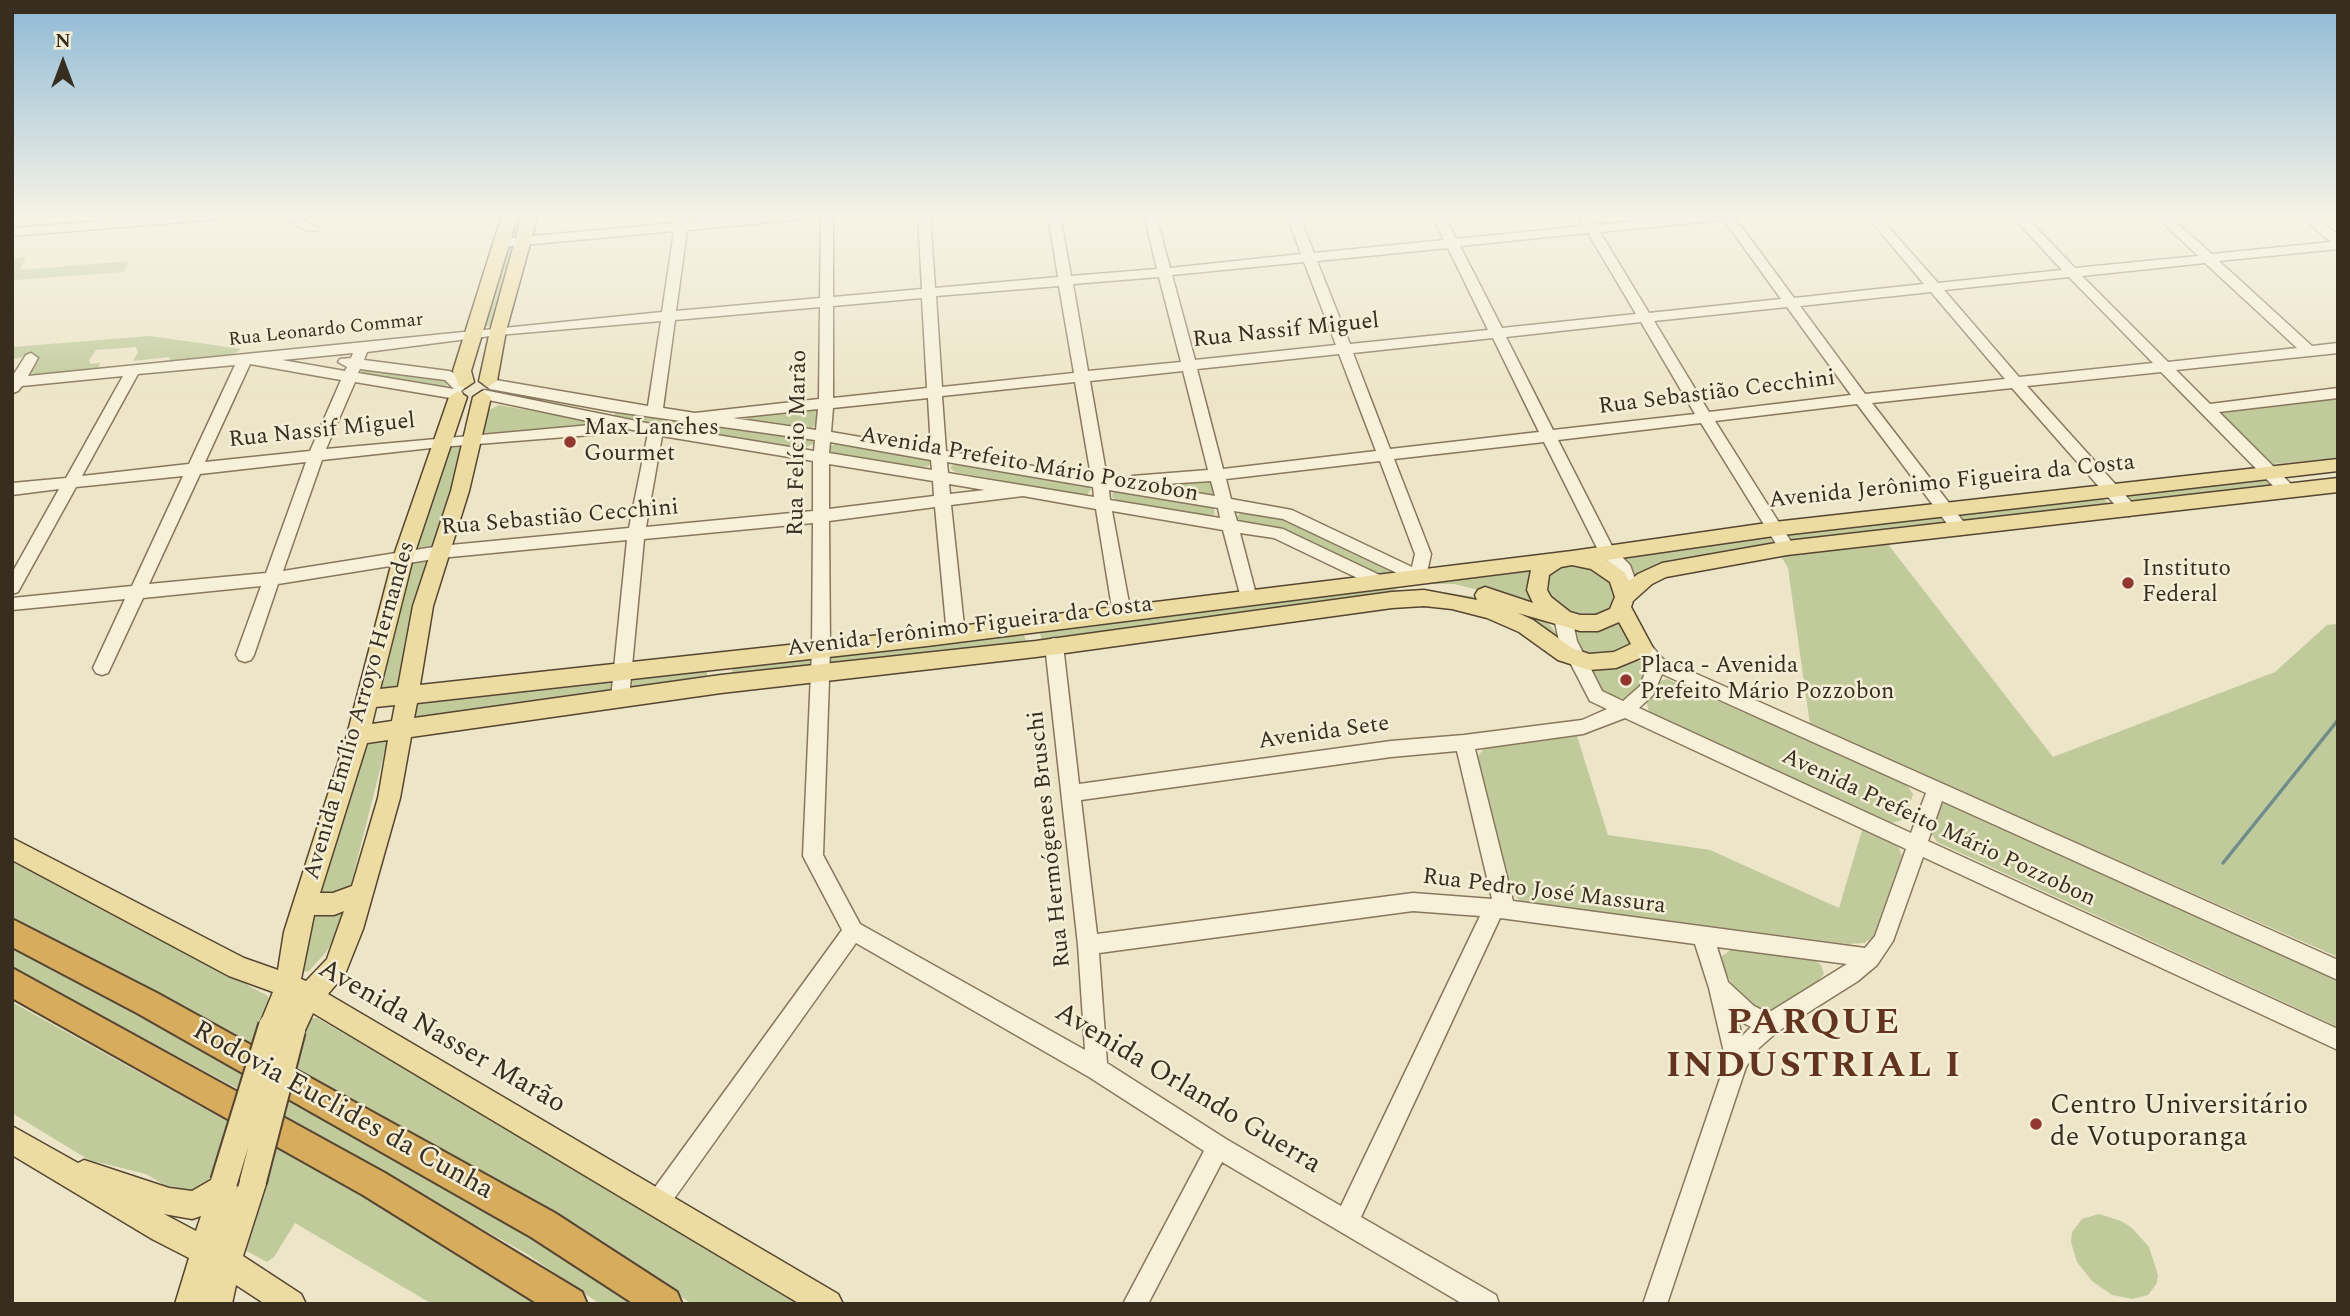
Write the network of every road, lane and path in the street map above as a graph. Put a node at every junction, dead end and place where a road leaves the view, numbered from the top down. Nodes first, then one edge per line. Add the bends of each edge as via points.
1 (490, 276) edge
2 (513, 276) edge
3 (674, 276) edge
4 (826, 276) edge
5 (929, 276) edge
6 (1064, 276) edge
7 (1116, 276) edge
8 (1167, 276) edge
9 (1317, 276) edge
10 (1470, 276) edge
11 (1621, 276) edge
12 (1774, 276) edge
13 (1926, 276) edge
14 (2031, 276) edge
15 (2075, 276) edge
16 (2229, 276) edge
17 (1065, 281) junction
18 (1935, 287) junction
19 (930, 293) junction
20 (1793, 302) junction
21 (826, 303) junction
22 (668, 317) junction
23 (1646, 317) junction
24 (498, 331) junction
25 (1499, 333) junction
26 (474, 334) junction
27 (362, 348) junction
28 (2338, 348) edge
29 (1346, 349) junction
30 (2308, 350) junction
31 (305, 354) junction
32 (31, 358) dead end
33 (245, 359) junction
34 (1186, 365) junction
35 (2164, 367) junction
36 (134, 369) junction
37 (351, 370) junction
38 (1082, 376) junction
39 (14, 384) edge
40 (2017, 384) junction
41 (486, 389) junction
42 (460, 390) junction
43 (936, 392) junction
44 (2338, 393) edge
45 (1861, 399) junction
46 (826, 404) junction
47 (2207, 409) junction
48 (655, 412) junction
49 (698, 417) junction
50 (602, 418) junction
51 (1705, 418) junction
52 (656, 430) junction
53 (823, 436) junction
54 (1550, 437) junction
55 (472, 439) junction
56 (440, 442) junction
57 (1384, 454) junction
58 (316, 455) junction
59 (821, 455) junction
60 (939, 457) junction
61 (2338, 465) edge
62 (194, 469) junction
63 (2271, 473) junction
64 (1217, 475) junction
65 (940, 476) junction
66 (72, 483) junction
67 (1101, 483) junction
68 (2338, 485) edge
69 (12, 489) edge
70 (2287, 490) junction
71 (1030, 491) junction
72 (2111, 492) junction
73 (943, 503) junction
74 (1224, 503) junction
75 (1105, 504) junction
76 (1945, 510) junction
77 (2129, 510) junction
78 (821, 516) junction
79 (1230, 524) junction
80 (1774, 529) junction
81 (1961, 529) junction
82 (636, 535) junction
83 (1787, 548) junction
84 (440, 552) junction
85 (1607, 552) junction
86 (403, 558) junction
87 (1564, 559) junction
88 (1418, 577) junction
89 (272, 579) junction
90 (1380, 582) junction
91 (12, 588) edge
92 (136, 594) junction
93 (1249, 598) junction
94 (1624, 598) junction
95 (12, 604) edge
96 (1122, 614) junction
97 (1559, 616) junction
98 (1032, 625) junction
99 (956, 635) junction
100 (1045, 647) junction
101 (1643, 648) junction
102 (821, 650) junction
103 (245, 655) dead end
104 (1576, 658) junction
105 (1657, 664) junction
106 (102, 668) dead end
107 (623, 673) junction
108 (819, 673) junction
109 (408, 695) junction
110 (1596, 696) junction
111 (620, 698) junction
112 (368, 699) junction
113 (1625, 710) junction
114 (1583, 727) junction
115 (403, 728) junction
116 (358, 735) junction
117 (1464, 743) junction
118 (1937, 791) junction
119 (1071, 793) junction
120 (1916, 846) junction
121 (12, 848) edge
122 (361, 893) junction
123 (305, 904) junction
124 (1500, 908) junction
125 (853, 931) junction
126 (12, 932) edge
127 (1703, 937) junction
128 (1088, 945) junction
129 (1870, 958) junction
130 (2338, 970) edge
131 (12, 982) edge
132 (1720, 988) junction
133 (298, 991) junction
134 (1769, 1025) junction
135 (282, 1028) junction
136 (2338, 1040) edge
137 (1737, 1062) junction
138 (1097, 1069) junction
139 (12, 1139) edge
140 (1218, 1147) junction
141 (43, 1158) junction
142 (223, 1185) junction
143 (658, 1202) junction
144 (1347, 1220) junction
145 (215, 1256) junction
146 (190, 1304) edge
147 (217, 1304) edge
148 (291, 1304) edge
149 (570, 1304) edge
150 (665, 1304) edge
151 (828, 1304) edge
152 (1135, 1304) edge
153 (1488, 1304) edge
154 (1656, 1304) edge

1 - 26 main road, Avenida Emílio Arroyo Hernandes
2 - 24 main road, Avenida Emílio Arroyo Hernandes
3 - 22 street
4 - 21 street, Rua Felício Marão
5 - 19 street
6 - 17 street
7 - 17 street, Rua Leonardo Commar
8 - 34 street
9 - 29 street
10 - 25 street
11 - 23 street
12 - 20 street
13 - 18 street
14 - 18 street, Rua Nassif Miguel
15 - 35 street
16 - 30 street
17 - 19 street, Rua Leonardo Commar
17 - 38 street
18 - 20 street, Rua Nassif Miguel
18 - 40 street
19 - 21 street, Rua Leonardo Commar
19 - 43 street
20 - 23 street, Rua Nassif Miguel
20 - 45 street
21 - 22 street, Rua Leonardo Commar
21 - 46 street, Rua Felício Marão
22 - 24 street, Rua Leonardo Commar
22 - 48 street
23 - 25 street, Rua Nassif Miguel
23 - 51 street
24 - 26 street, Rua Leonardo Commar
24 - 41 main road, Avenida Emílio Arroyo Hernandes
25 - 29 street, Rua Nassif Miguel
25 - 54 street
26 - 27 street, Rua Leonardo Commar
26 - 42 main road, Avenida Emílio Arroyo Hernandes
27 - 31 street, Rua Leonardo Commar
27 - 37 street
28 - 30 street, Rua Sebastião Cecchini
29 - 34 street, Rua Nassif Miguel
29 - 57 street
30 - 35 street, Rua Sebastião Cecchini
31 - 33 street, Rua Leonardo Commar
31 - 37 street
32 - 39 street
33 - 36 street, Rua Leonardo Commar
33 - 37 street
33 - 62 street
34 - 38 street, Rua Nassif Miguel
34 - 64 street
35 - 40 street, Rua Sebastião Cecchini
35 - 47 street
36 - 39 street, Rua Leonardo Commar
36 - 66 street
37 - 42 street
37 - 58 street
38 - 43 street, Rua Nassif Miguel
38 - 67 street
40 - 45 street, Rua Sebastião Cecchini
40 - 72 street
41 - 42 main road via 478,379
41 - 50 street, Avenida Prefeito Mário Pozzobon
41 - 55 main road, Avenida Emílio Arroyo Hernandes
42 - 56 main road, Avenida Emílio Arroyo Hernandes
43 - 46 street, Rua Nassif Miguel
43 - 60 street
44 - 47 street
45 - 51 street, Rua Sebastião Cecchini
45 - 76 street
46 - 49 street, Rua Nassif Miguel
46 - 53 street, Rua Felício Marão
47 - 63 street
48 - 49 street, Avenida Prefeito Mário Pozzobon
48 - 50 street, Avenida Prefeito Mário Pozzobon
49 - 53 street, Avenida Prefeito Mário Pozzobon
50 - 52 street, Avenida Prefeito Mário Pozzobon
50 - 55 street, Rua Nassif Miguel
51 - 54 street, Rua Sebastião Cecchini
51 - 80 street
52 - 59 street, Avenida Prefeito Mário Pozzobon
52 - 82 street
53 - 59 street, Rua Felício Marão
53 - 60 street, Avenida Prefeito Mário Pozzobon
54 - 57 street, Rua Sebastião Cecchini
54 - 85 street
55 - 56 street, Rua Nassif Miguel
55 - 84 main road, Avenida Emílio Arroyo Hernandes
56 - 58 street, Rua Nassif Miguel
56 - 86 main road, Avenida Emílio Arroyo Hernandes
57 - 64 street, Rua Sebastião Cecchini
57 - 88 street via 1423,554
58 - 62 street, Rua Nassif Miguel
58 - 89 street
59 - 65 street, Avenida Prefeito Mário Pozzobon
59 - 78 street, Rua Felício Marão
60 - 65 street
60 - 67 street, Avenida Prefeito Mário Pozzobon
61 - 63 main road, Avenida Jerônimo Figueira da Costa
62 - 66 street, Rua Nassif Miguel
62 - 92 street
63 - 70 street
63 - 72 main road, Avenida Jerônimo Figueira da Costa
64 - 67 street, Rua Sebastião Cecchini
64 - 74 street
65 - 71 street, Avenida Prefeito Mário Pozzobon
65 - 73 street
66 - 69 street, Rua Nassif Miguel
66 - 91 street
67 - 74 street, Avenida Prefeito Mário Pozzobon
67 - 75 street
68 - 70 main road, Avenida Jerônimo Figueira da Costa
70 - 77 main road, Avenida Jerônimo Figueira da Costa
71 - 73 street, Rua Sebastião Cecchini
71 - 75 street, Avenida Prefeito Mário Pozzobon
72 - 76 main road, Avenida Jerônimo Figueira da Costa
72 - 77 street
73 - 78 street, Rua Sebastião Cecchini
73 - 99 street
74 - 79 street
74 - 88 street, Avenida Prefeito Mário Pozzobon via 1286,514
75 - 79 street, Avenida Prefeito Mário Pozzobon
75 - 96 street
76 - 80 main road, Avenida Jerônimo Figueira da Costa
76 - 81 street
77 - 81 main road, Avenida Jerônimo Figueira da Costa
78 - 82 street, Rua Sebastião Cecchini
78 - 102 street, Rua Felício Marão
79 - 90 street, Avenida Prefeito Mário Pozzobon via 1277,533
79 - 93 street
80 - 83 street
80 - 85 main road, Avenida Jerônimo Figueira da Costa
81 - 83 main road, Avenida Jerônimo Figueira da Costa
82 - 84 street, Rua Sebastião Cecchini
82 - 107 street
83 - 94 main road, Avenida Jerônimo Figueira da Costa via 1662,570
84 - 86 street, Rua Sebastião Cecchini
84 - 109 main road, Avenida Emílio Arroyo Hernandes via 423,606
85 - 87 main road, Avenida Jerônimo Figueira da Costa
85 - 94 street via 1626,573
86 - 89 street, Rua Sebastião Cecchini
86 - 112 main road, Avenida Emílio Arroyo Hernandes
87 - 88 main road, Avenida Jerônimo Figueira da Costa
87 - 94 main road via 1589,560 1605,567 1618,578
87 - 97 main road via 1544,567 1536,584 1543,602
88 - 90 main road, Avenida Jerônimo Figueira da Costa
89 - 92 street, Rua Sebastião Cecchini
89 - 103 street
90 - 93 main road, Avenida Jerônimo Figueira da Costa
90 - 97 main road, Avenida Prefeito Mário Pozzobon via 1461,590
92 - 95 street, Rua Sebastião Cecchini
92 - 106 street
93 - 96 main road, Avenida Jerônimo Figueira da Costa
94 - 97 main road via 1613,618 1598,623
94 - 101 main road, Avenida Prefeito Mário Pozzobon
96 - 98 main road, Avenida Jerônimo Figueira da Costa
97 - 104 street
98 - 99 main road, Avenida Jerônimo Figueira da Costa
98 - 100 main road
99 - 102 main road, Avenida Jerônimo Figueira da Costa
100 - 104 main road, Avenida Jerônimo Figueira da Costa via 1424,598 1492,611
100 - 108 main road, Avenida Jerônimo Figueira da Costa
100 - 119 street, Rua Hermógenes Bruschi
101 - 104 main road via 1616,660
101 - 105 street, Avenida Prefeito Mário Pozzobon
102 - 107 main road, Avenida Jerônimo Figueira da Costa
102 - 108 street, Rua Felício Marão
104 - 110 street
105 - 113 street via 1647,690
105 - 118 street, Avenida Prefeito Mário Pozzobon
107 - 109 main road, Avenida Jerônimo Figueira da Costa
107 - 111 street
108 - 111 main road, Avenida Jerônimo Figueira da Costa
108 - 125 street, Rua Felício Marão via 813,856
109 - 112 main road, Avenida Jerônimo Figueira da Costa
109 - 115 main road, Avenida Emílio Arroyo Hernandes
110 - 113 street, Avenida Prefeito Mário Pozzobon
110 - 114 street via 1597,714
111 - 115 main road, Avenida Jerônimo Figueira da Costa
112 - 116 main road, Avenida Emílio Arroyo Hernandes
113 - 114 street, Avenida Sete
113 - 120 street, Avenida Prefeito Mário Pozzobon
114 - 117 street, Avenida Sete
115 - 116 main road, Avenida Jerônimo Figueira da Costa
115 - 122 main road, Avenida Emílio Arroyo Hernandes
116 - 123 main road, Avenida Emílio Arroyo Hernandes
117 - 119 street, Avenida Sete
117 - 124 street
118 - 120 street
118 - 130 street, Avenida Prefeito Mário Pozzobon
119 - 128 street, Rua Hermógenes Bruschi
120 - 129 street via 1883,941
120 - 136 street, Avenida Prefeito Mário Pozzobon
121 - 133 main road, Avenida Nasser Marão via 238,968
122 - 123 main road via 334,904
122 - 133 main road, Avenida Emílio Arroyo Hernandes via 336,966 325,981
123 - 133 main road, Avenida Emílio Arroyo Hernandes via 296,932
124 - 127 street, Rua Pedro José Massura
124 - 128 street, Rua Pedro José Massura via 1413,902
124 - 144 street
125 - 138 street, Avenida Orlando Guerra
125 - 143 street
126 - 150 highway, Rodovia Euclides da Cunha via 543,1225
127 - 129 street, Rua Pedro José Massura
127 - 132 street
128 - 138 street, Rua Hermógenes Bruschi
129 - 134 street
131 - 149 highway, Rodovia Euclides da Cunha via 374,1184
132 - 134 street via 1746,1013
132 - 137 street
133 - 135 main road, Avenida Emílio Arroyo Hernandes
133 - 143 main road, Avenida Nasser Marão
134 - 137 street
135 - 142 main road, bridge
135 - 145 main road, bridge via 253,1181
137 - 154 street
138 - 140 street, Avenida Orlando Guerra
139 - 141 main road
140 - 144 street, Avenida Orlando Guerra
140 - 152 street
141 - 142 main road via 169,1202 192,1205 210,1199
141 - 145 main road
142 - 145 main road
143 - 151 main road, Avenida Nasser Marão
144 - 153 street, Avenida Orlando Guerra
145 - 146 main road
145 - 147 main road
145 - 148 main road

